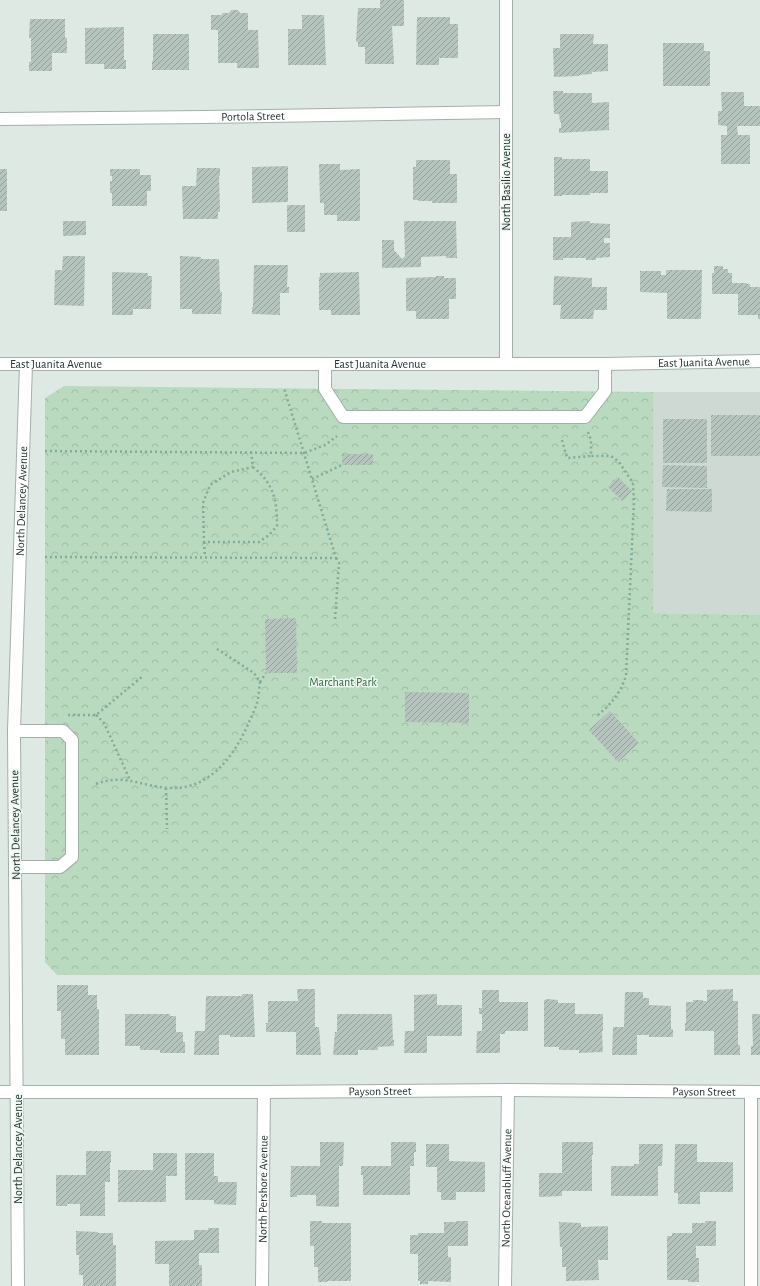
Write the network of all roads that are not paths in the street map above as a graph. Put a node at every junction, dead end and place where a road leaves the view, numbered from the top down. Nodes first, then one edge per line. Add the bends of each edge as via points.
1 (506, 0) edge
2 (506, 112) junction
3 (0, 119) edge
4 (760, 362) edge
5 (0, 364) edge
6 (26, 364) junction
7 (325, 364) junction
8 (506, 364) junction
9 (605, 364) junction
10 (14, 731) junction
11 (15, 867) junction
12 (508, 1090) junction
13 (0, 1092) edge
14 (18, 1092) junction
15 (264, 1092) junction
16 (756, 1092) edge
17 (18, 1286) edge
18 (262, 1286) edge
19 (505, 1286) edge
20 (751, 1286) edge

1 - 2 street, North Basilio Avenue
2 - 3 street, Portola Street
2 - 8 street, North Basilio Avenue
4 - 9 street, East Juanita Avenue
5 - 6 street, East Juanita Avenue
6 - 7 street, East Juanita Avenue
6 - 10 street, North Delancey Avenue
7 - 8 street, East Juanita Avenue
7 - 9 street via 325,389 343,417 585,417 605,391
8 - 9 street, East Juanita Avenue
10 - 11 street, North Delancey Avenue
10 - 11 street via 63,731 72,740 72,857 60,867
11 - 14 street, North Delancey Avenue
12 - 15 street, Payson Street
12 - 16 street, Payson Street
12 - 19 street, North Oceanbluff Avenue
13 - 14 street, Payson Street
14 - 15 street, Payson Street
14 - 17 street, North Delancey Avenue
15 - 18 street, North Pershore Avenue
16 - 20 street

